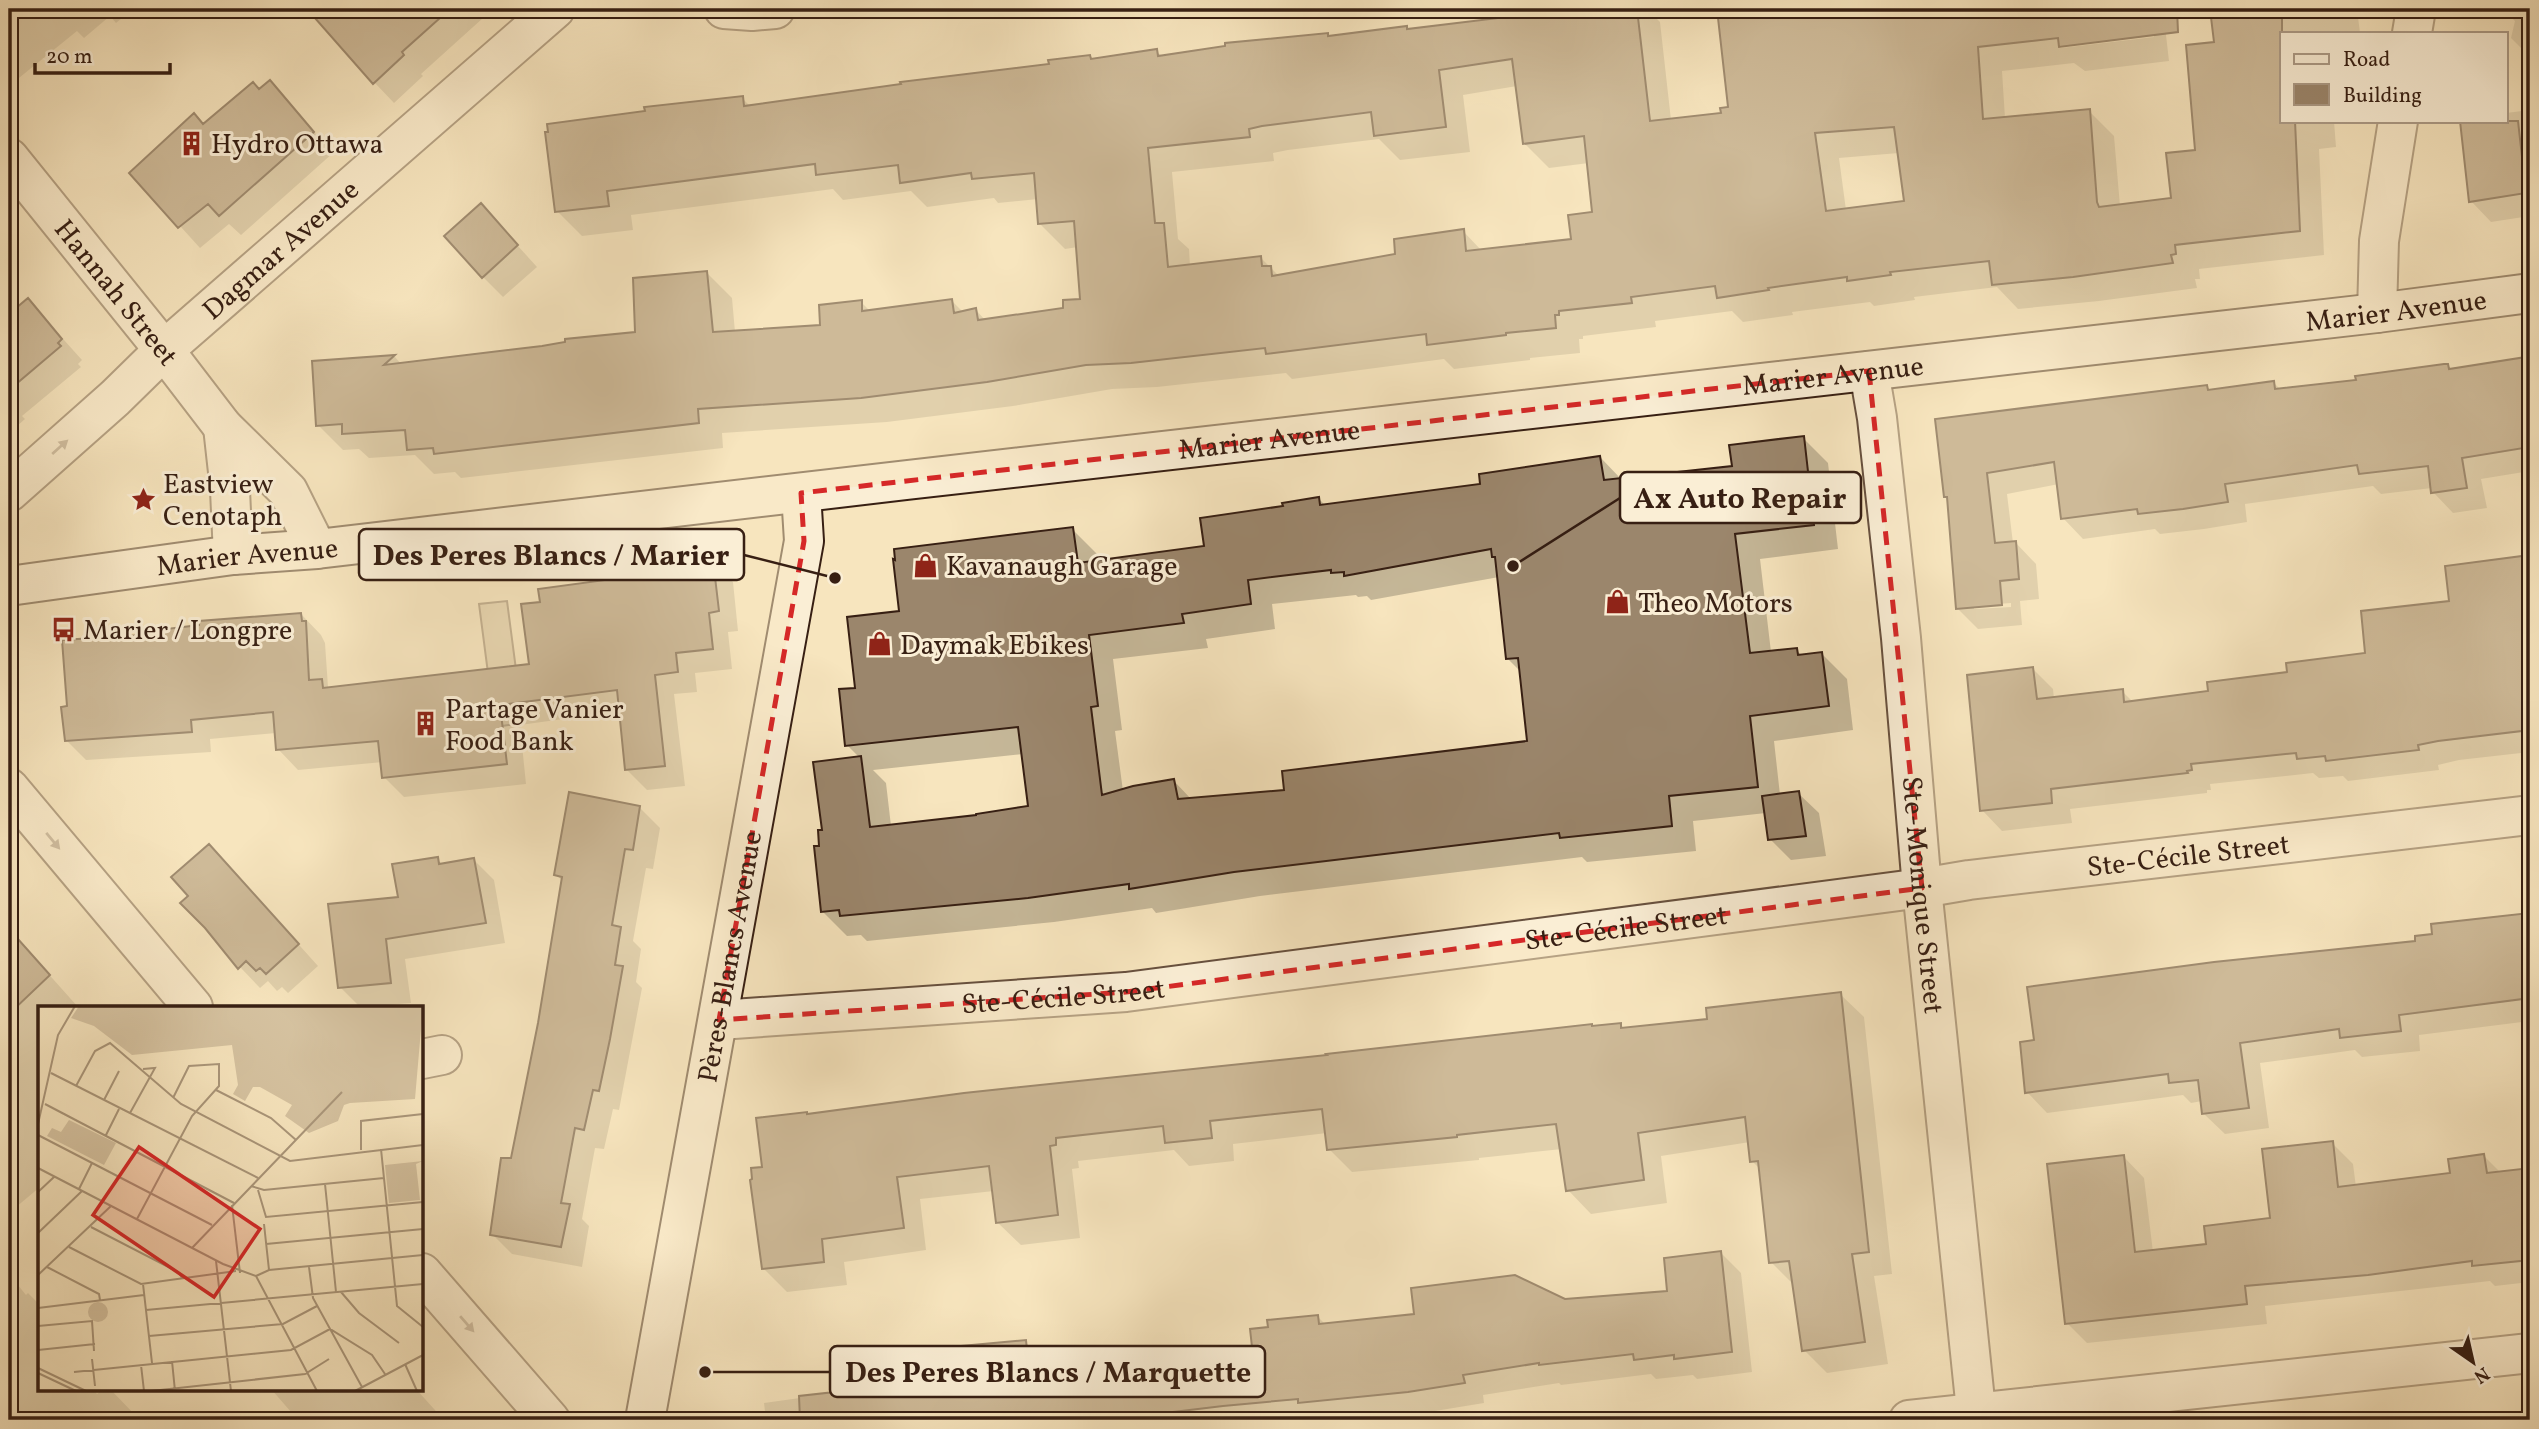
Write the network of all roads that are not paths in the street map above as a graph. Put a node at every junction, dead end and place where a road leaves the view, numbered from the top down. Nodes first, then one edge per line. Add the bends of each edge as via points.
1 (555, 9) edge
2 (724, 9) edge
3 (775, 9) edge
4 (2416, 9) edge
5 (2412, 32) edge
6 (2398, 122) edge
7 (9, 158) edge
8 (2530, 293) edge
9 (2377, 313) junction
10 (164, 350) junction
11 (1868, 371) junction
12 (223, 427) junction
13 (9, 492) edge
14 (801, 493) junction
15 (317, 549) junction
16 (233, 555) junction
17 (9, 586) edge
18 (9, 788) edge
19 (2530, 815) edge
20 (1922, 888) junction
21 (193, 1006) edge
22 (719, 1020) junction
23 (424, 1275) edge
24 (2530, 1353) edge
25 (1977, 1416) edge
26 (550, 1420) edge
27 (645, 1420) edge
28 (1909, 1420) edge

1 - 10 street, Dagmar Avenue
2 - 3 street
4 - 5 street
6 - 9 street via 2379,241
7 - 10 street, Hannah Street
8 - 9 street, Marier Avenue
9 - 11 street, Marier Avenue
10 - 12 street, Hannah Street
13 -> 10 street, Dagmar Avenue
11 - 14 street, Marier Avenue
11 - 20 street, Ste-Monique Street via 1900,638
12 - 15 street, Hannah Street via 288,491
12 - 16 street
14 - 15 street, Marier Avenue
14 - 22 street, Pères-Blancs Avenue via 804,541
15 - 16 street, Marier Avenue
16 - 17 street, Marier Avenue
18 -> 21 street
19 - 20 street, Ste-Cécile Street
20 - 22 street, Ste-Cécile Street via 1126,992
20 - 25 street, Ste-Monique Street
22 - 27 street, Pères-Blancs Avenue
23 -> 26 street
24 - 25 street
25 - 28 street

